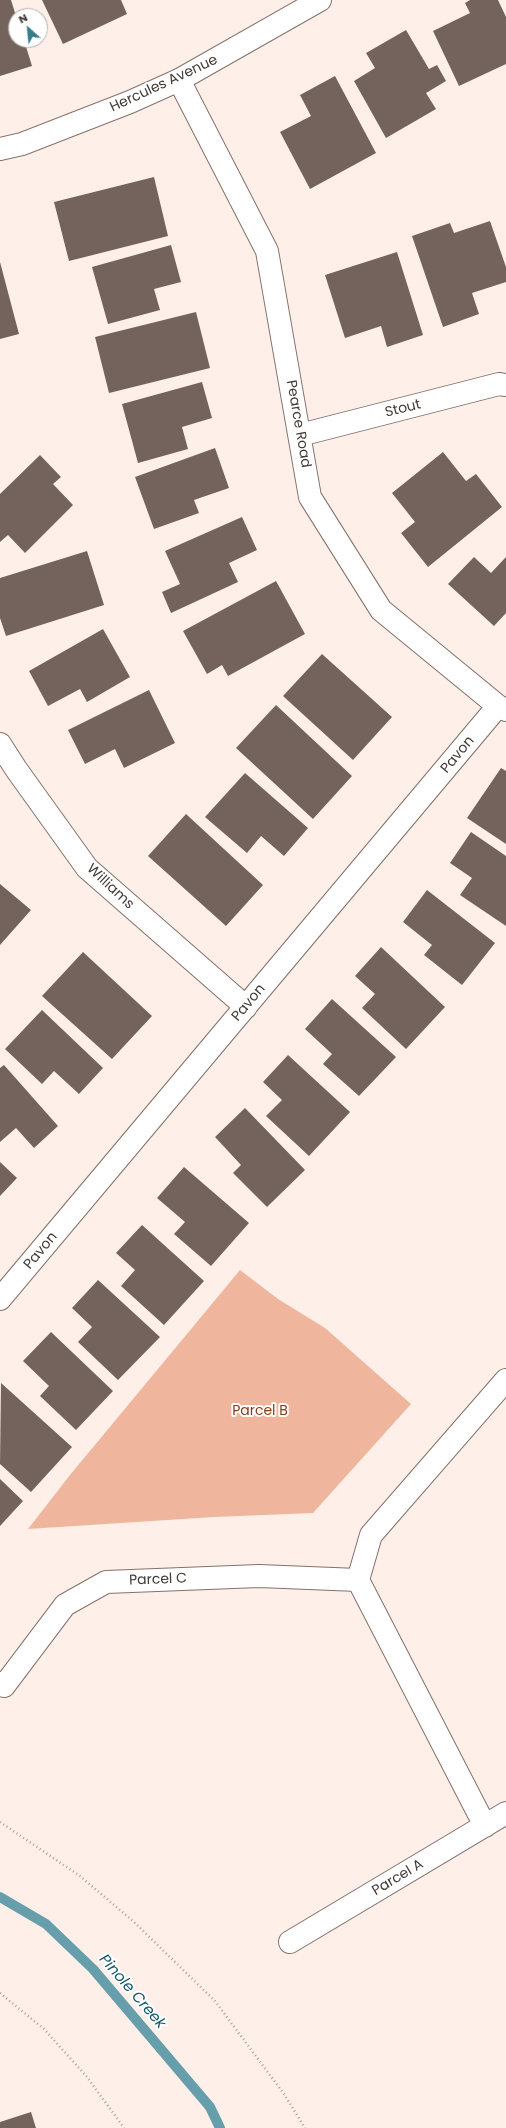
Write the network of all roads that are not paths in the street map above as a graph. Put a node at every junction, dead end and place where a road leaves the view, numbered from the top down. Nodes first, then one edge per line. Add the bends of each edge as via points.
1 (320, 0) edge
2 (179, 80) junction
3 (0, 149) edge
4 (506, 385) edge
5 (300, 435) junction
6 (502, 708) edge
7 (0, 744) edge
8 (8, 771) edge
9 (246, 1007) junction
10 (0, 1299) edge
11 (506, 1380) edge
12 (358, 1580) junction
13 (2, 1684) edge
14 (506, 1813) edge
15 (485, 1826) junction
16 (290, 1942) dead end

1 - 2 street, Hercules Avenue
2 - 3 street, Hercules Avenue via 22,144
2 - 5 street, Pearce Road via 268,251
4 - 5 street, Stout via 500,384
5 - 6 street, Pearce Road via 310,497 382,610
6 - 9 street, Pavon
7 - 8 street, Williams
8 - 9 street, Williams via 87,868
9 - 10 street, Pavon
11 - 12 street via 371,1535
12 - 13 street, Parcel C via 259,1576 106,1582 66,1605
12 - 15 street
14 - 15 street, Parcel A
15 - 16 street, Parcel A

